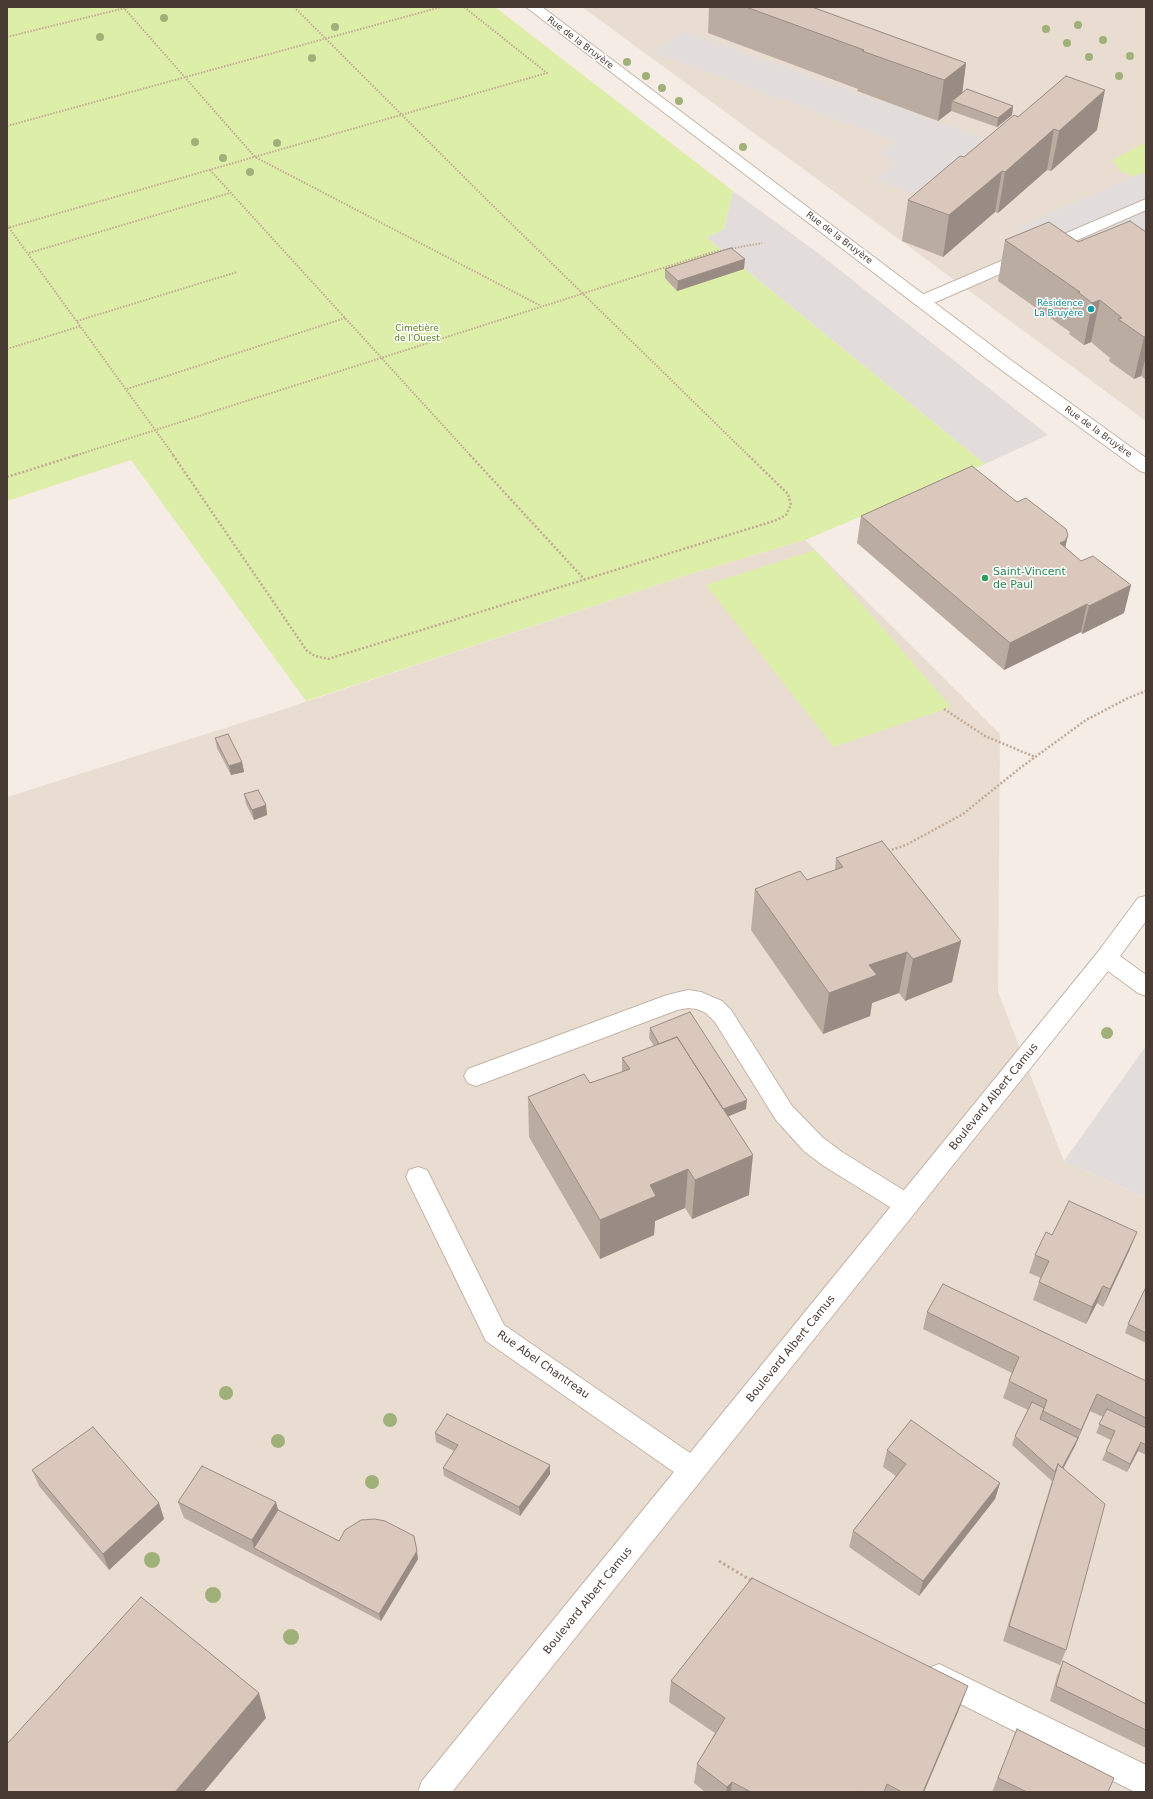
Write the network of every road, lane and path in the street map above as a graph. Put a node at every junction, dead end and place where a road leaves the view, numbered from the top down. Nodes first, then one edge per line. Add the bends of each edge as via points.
1 (129, 7) edge
2 (294, 7) edge
3 (441, 7) edge
4 (464, 7) edge
5 (533, 7) edge
6 (124, 8) edge
7 (7, 37) edge
8 (326, 39) junction
9 (185, 77) junction
10 (402, 114) junction
11 (7, 126) edge
12 (255, 156) junction
13 (210, 170) junction
14 (230, 193) junction
15 (1146, 204) edge
16 (7, 225) edge
17 (8, 228) edge
18 (762, 243) dead end
19 (29, 253) junction
20 (237, 272) dead end
21 (583, 294) junction
22 (923, 301) junction
23 (541, 307) junction
24 (346, 318) junction
25 (77, 321) junction
26 (82, 326) junction
27 (7, 348) edge
28 (381, 358) junction
29 (127, 389) junction
30 (156, 429) junction
31 (1146, 467) edge
32 (7, 477) edge
33 (585, 580) junction
34 (1146, 691) edge
35 (944, 709) dead end
36 (1035, 757) junction
37 (887, 852) edge
38 (1146, 904) edge
39 (1106, 958) junction
40 (1146, 987) edge
41 (476, 1076) dead end
42 (418, 1177) dead end
43 (907, 1205) junction
44 (693, 1470) junction
45 (718, 1561) dead end
46 (753, 1582) edge
47 (919, 1668) edge
48 (1146, 1781) edge
49 (433, 1792) edge

1 - 6 path
2 - 8 path
3 - 8 path
4 - 10 path via 547,73
5 - 22 street, Rue de la Bruyère
6 - 7 path
6 - 9 path
8 - 9 path
8 - 10 path
9 - 11 path
9 - 12 path
10 - 12 path
10 - 21 path
12 - 13 path
12 - 23 path
13 - 14 path
13 - 17 path
14 - 19 path
14 - 24 path
15 - 22 street
16 - 17 path
17 - 19 path
18 - 21 path via 713,252
19 - 25 path
20 - 25 path
21 - 23 path
21 - 33 path via 788,494 791,505 786,514 777,520
22 - 31 street, Rue de la Bruyère
23 - 28 path
24 - 28 path
24 - 29 path
25 - 26 path
26 - 27 path
26 - 29 path
28 - 30 path
28 - 33 path
29 - 30 path
30 - 32 path
30 - 33 path via 307,651 315,656 328,659
34 - 36 path via 1086,720
35 - 36 path via 985,736
36 - 37 path via 963,814 906,845
38 - 39 street, Boulevard Albert Camus
39 - 40 street
39 - 43 street, Boulevard Albert Camus
41 - 43 street via 675,1001 701,1001 714,1006 723,1016 784,1113 813,1144
42 - 44 street, Rue Abel Chantreau via 495,1333
43 - 44 street, Boulevard Albert Camus
44 - 49 street, Boulevard Albert Camus
45 - 46 path
47 - 48 street

